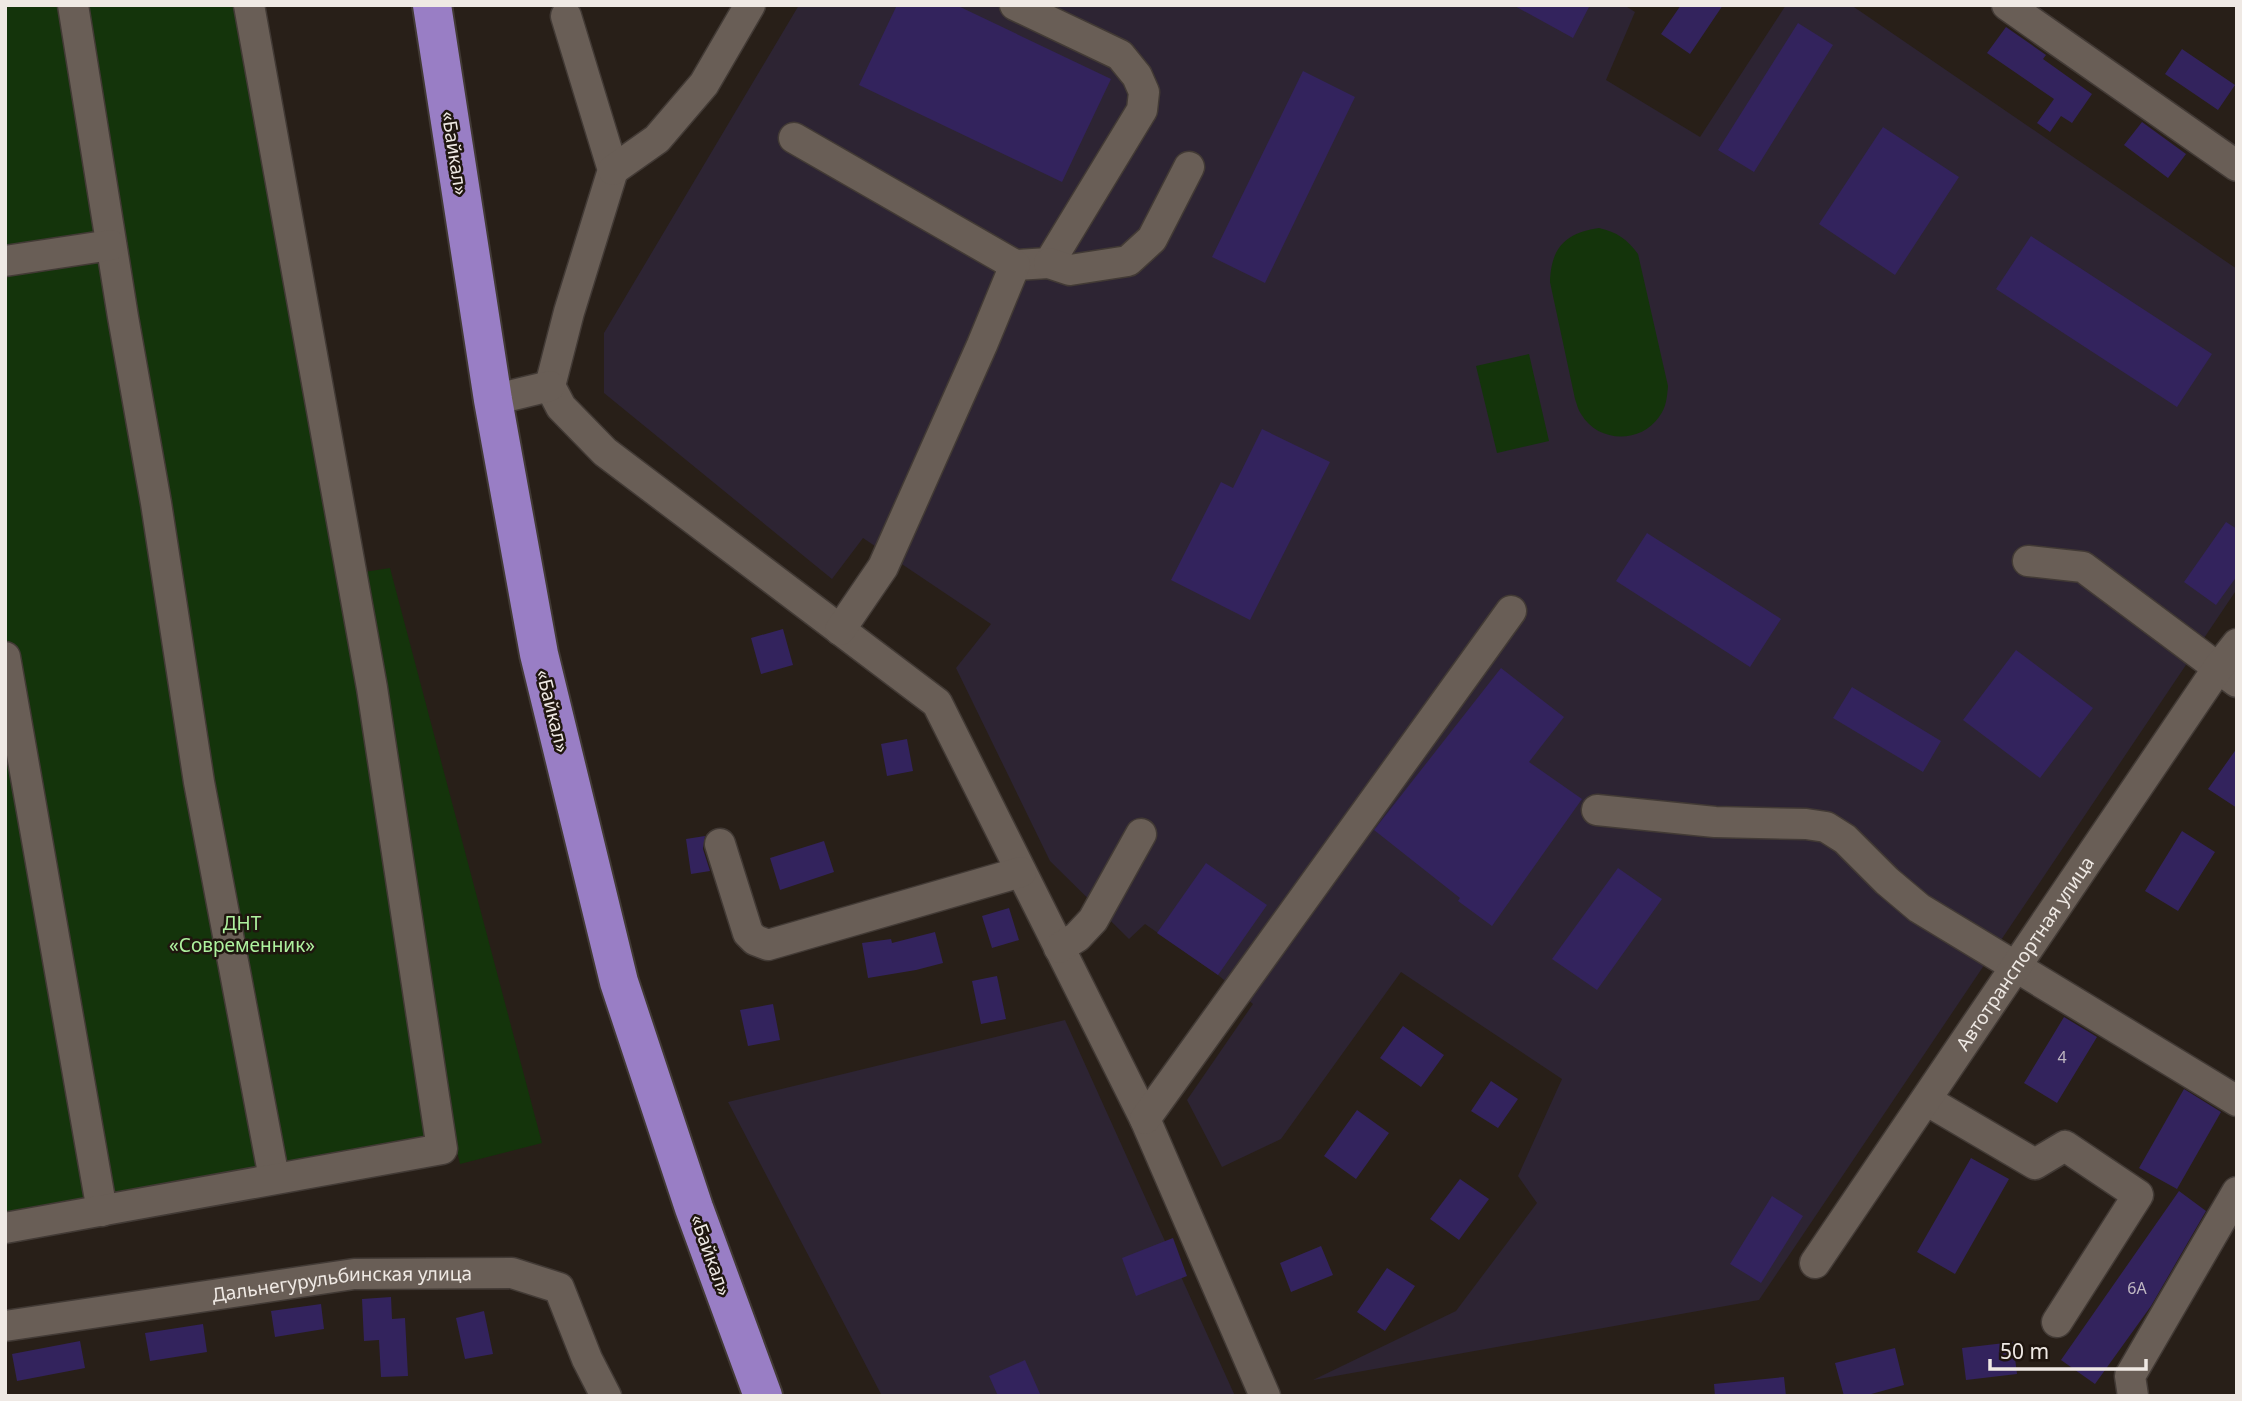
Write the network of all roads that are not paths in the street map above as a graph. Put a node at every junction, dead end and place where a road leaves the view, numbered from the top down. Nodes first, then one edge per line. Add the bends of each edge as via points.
1 (72, 5) edge
2 (249, 5) edge
3 (432, 5) edge
4 (750, 5) edge
5 (1014, 5) edge
6 (2007, 5) edge
7 (566, 16) dead end
8 (794, 138) dead end
9 (2237, 166) edge
10 (1189, 167) dead end
11 (613, 170) junction
12 (111, 245) junction
13 (5, 261) edge
14 (1049, 263) junction
15 (1015, 265) junction
16 (550, 386) junction
17 (493, 400) junction
18 (2028, 561) dead end
19 (1511, 611) dead end
20 (840, 630) junction
21 (2237, 644) edge
22 (5, 657) edge
23 (2227, 675) edge
24 (1597, 810) dead end
25 (1141, 834) dead end
26 (720, 844) dead end
27 (1021, 872) junction
28 (1059, 948) junction
29 (2017, 967) junction
30 (1926, 1100) junction
31 (2237, 1101) edge
32 (1144, 1119) junction
33 (274, 1178) junction
34 (2237, 1192) edge
35 (102, 1211) junction
36 (5, 1228) edge
37 (1815, 1263) dead end
38 (2057, 1322) dead end
39 (5, 1326) edge
40 (606, 1396) edge
41 (763, 1396) edge
42 (1265, 1396) edge
43 (2133, 1396) edge

1 - 12 street
2 - 33 street via 372,688 442,1149
3 - 17 highway, «Байкал»
4 - 11 street via 704,84 657,139
5 - 14 street via 1120,55 1144,92 1142,110
6 - 9 street
7 - 11 street
8 - 15 street
10 - 14 street via 1152,239 1128,261 1070,270
11 - 16 street
12 - 13 street
12 - 33 street via 199,782
14 - 15 street
15 - 20 street via 883,567
16 - 17 street
16 - 20 street via 561,407 605,452
17 - 41 highway, «Байкал» via 539,654 619,982
18 - 23 street via 2083,567
19 - 32 street
20 - 27 street via 937,703
21 - 23 street, Автотранспортная улица
22 - 35 street
23 - 29 street, Автотранспортная улица
24 - 29 street via 1826,827 1919,908
25 - 28 street via 1093,920
26 - 27 street via 748,933 768,945
27 - 28 street
28 - 32 street
29 - 30 street, Автотранспортная улица
29 - 31 street
30 - 37 street, Автотранспортная улица
30 - 38 street via 2035,1164 2065,1146 2138,1195
32 - 42 street
33 - 35 street
34 - 43 street via 2130,1376
35 - 36 street
39 - 40 street, Дальнегурульбинская улица via 354,1274 512,1273 559,1288 586,1359

